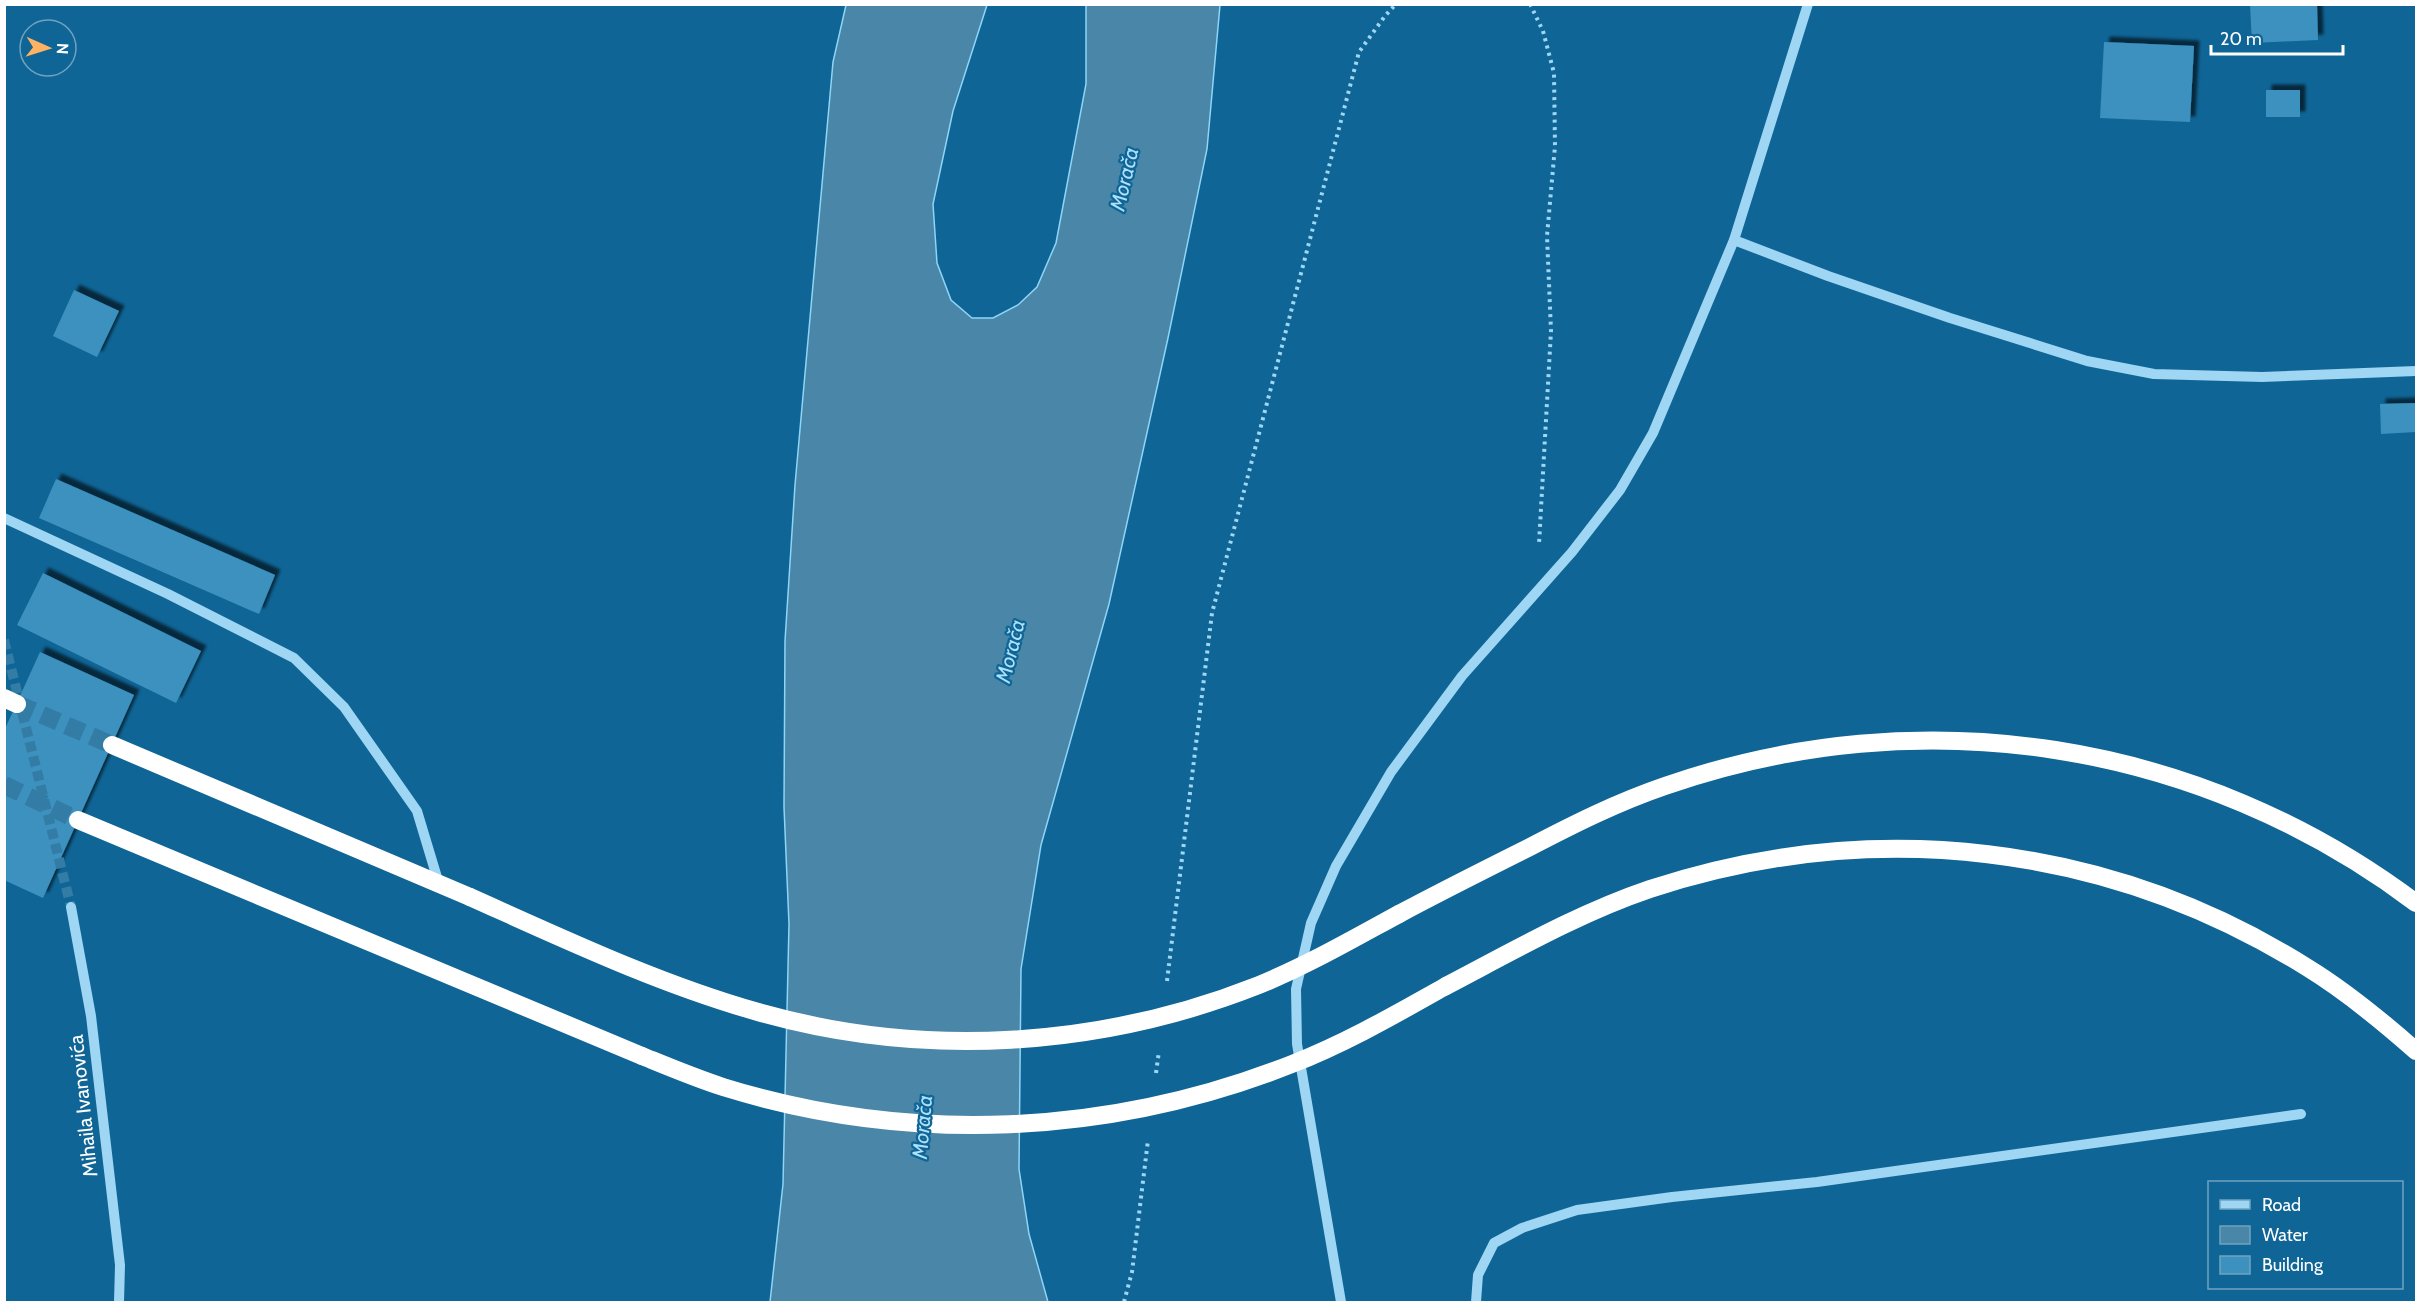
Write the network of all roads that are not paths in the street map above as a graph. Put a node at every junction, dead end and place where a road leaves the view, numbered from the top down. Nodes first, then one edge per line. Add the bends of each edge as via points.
1 (1808, 4) edge
2 (1734, 240) junction
3 (2416, 371) edge
4 (4, 518) edge
5 (112, 746) tunnel mouth
6 (78, 819) tunnel mouth
7 (439, 884) junction
8 (2416, 903) edge
9 (71, 907) tunnel mouth
10 (2416, 1051) edge
11 (2301, 1114) dead end
12 (119, 1302) edge
13 (1341, 1302) edge
14 (1476, 1302) edge

1 - 2 street
2 - 3 street via 1950,318 2087,361 2154,374 2262,377
2 - 13 street via 1653,433 1620,490 1572,552 1462,676 1391,772 1336,867 1311,922 1296,990 1297,1044
4 - 7 street via 294,658 344,707 417,811
5 - 7 highway
6 - 10 highway, bridge via 687,1074 768,1100 886,1121 1025,1125 1110,1115 1217,1090 1332,1047 1597,910 1648,890 1711,871 1828,851 1902,848 1990,854 2118,880 2225,922 2308,968
7 - 8 highway, bridge via 601,955 757,1012 848,1032 969,1042 1025,1040 1119,1027 1221,999 1321,957 1591,816 1664,786 1773,757 1910,741 2052,749 2115,761 2185,781 2302,829
9 - 12 street, Mihaila Ivanovića via 91,1016 120,1265
11 - 14 street via 1817,1182 1577,1210 1522,1228 1494,1243 1478,1275

